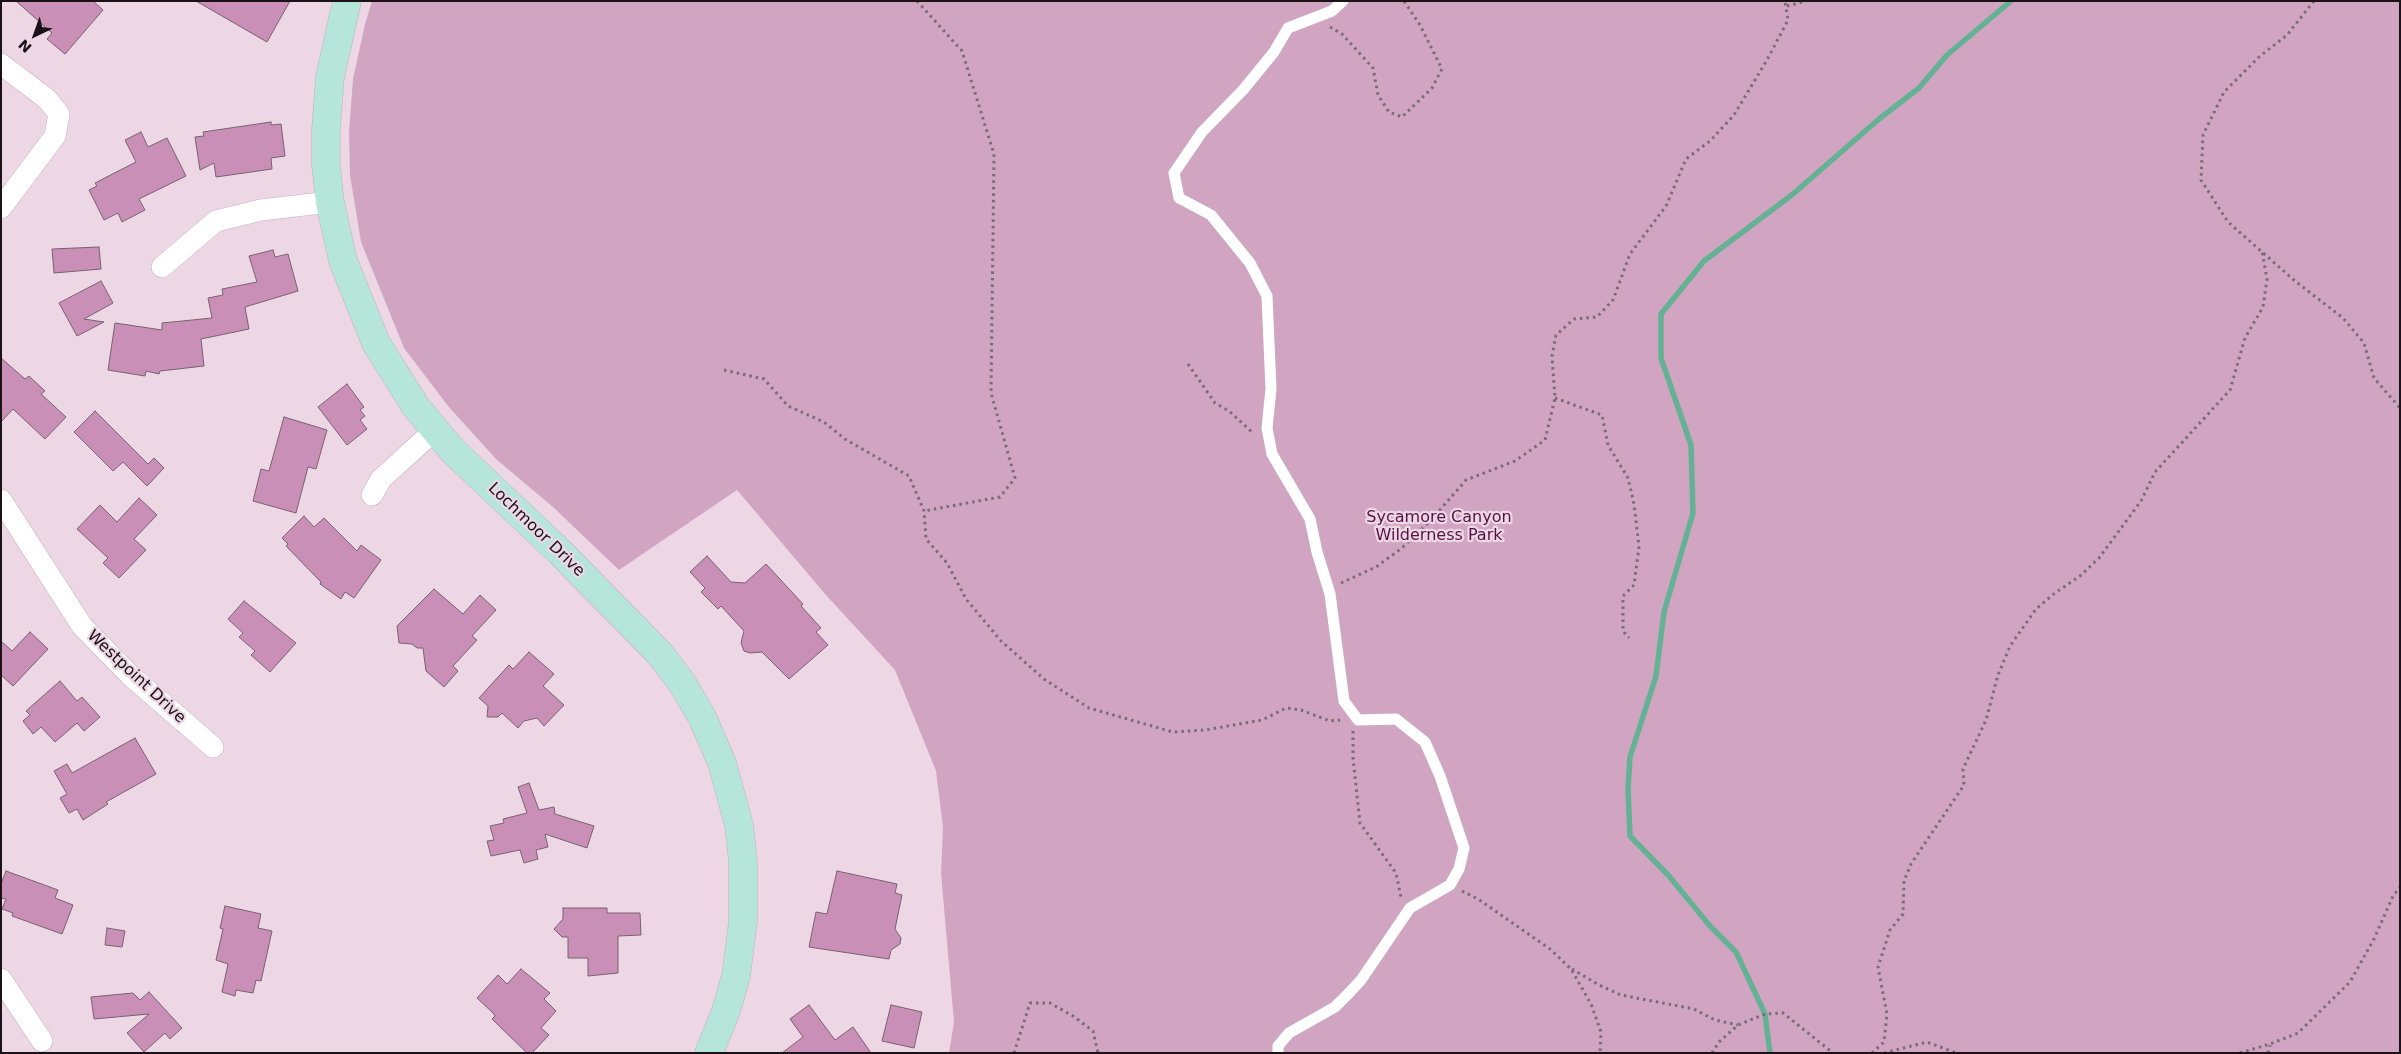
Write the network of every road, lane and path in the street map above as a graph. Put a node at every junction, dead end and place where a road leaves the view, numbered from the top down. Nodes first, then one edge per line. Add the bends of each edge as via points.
1 (346, 1) edge
2 (916, 1) edge
3 (1343, 1) edge
4 (1404, 1) edge
5 (1785, 1) edge
6 (1806, 1) edge
7 (2314, 1) edge
8 (1787, 6) junction
9 (1315, 16) junction
10 (1, 64) edge
11 (330, 202) junction
12 (1, 208) edge
13 (2262, 251) junction
14 (162, 267) dead end
15 (1188, 364) dead end
16 (724, 370) dead end
17 (1555, 398) junction
18 (2400, 408) edge
19 (435, 430) junction
20 (1272, 454) junction
21 (372, 495) dead end
22 (1, 500) edge
23 (924, 511) junction
24 (1332, 602) junction
25 (1629, 638) dead end
26 (1358, 720) junction
27 (213, 747) dead end
28 (1450, 884) junction
29 (2400, 887) edge
30 (1410, 908) junction
31 (1571, 968) junction
32 (1, 979) edge
33 (1738, 1025) junction
34 (42, 1041) dead end
35 (2270, 1044) junction
36 (709, 1053) edge
37 (1014, 1053) edge
38 (1098, 1053) edge
39 (1278, 1053) edge
40 (1600, 1053) edge
41 (1712, 1053) edge
42 (1833, 1053) edge
43 (1872, 1053) edge
44 (1884, 1053) edge
45 (1956, 1053) edge
46 (2240, 1053) edge
47 (2268, 1053) edge

1 - 11 street, Lochmoor Drive via 327,103 326,166
2 - 23 path via 962,50 994,154 992,393 1015,478 1000,497
3 - 9 lane via 1332,11
4 - 9 path via 1442,69 1432,88 1402,117 1389,112 1378,95 1373,68 1342,34
5 - 8 path
6 - 8 path
7 - 13 path via 2287,35 2224,92 2204,135 2201,180 2228,222
8 - 17 path via 1788,20 1767,60 1734,115 1710,141 1686,159 1666,206 1630,254 1613,300 1597,317 1574,319 1556,336 1552,356
9 - 20 lane via 1288,28 1274,52 1202,132 1174,173 1179,198 1211,215 1250,263 1267,296 1271,389 1267,428
10 - 12 street via 47,99 59,114 55,136
11 - 14 street via 261,210 216,221
11 - 19 street, Lochmoor Drive via 343,261 376,343 402,386
13 - 18 path via 2343,318 2364,343 2374,378
13 - 43 path via 2267,279 2263,307 2246,338 2230,390 2155,472 2141,501 2099,558 2036,609 2010,646 1986,720 1963,769 1964,785 1911,864 1904,881 1903,914 1890,930 1878,967 1887,1014 1884,1042
15 - 20 path via 1215,403 1230,410
16 - 23 path via 764,379 788,406 824,422 845,439 909,476
17 - 24 path via 1545,440 1515,461 1466,480 1402,548 1376,567 1342,582
17 - 25 path via 1602,415 1608,445 1628,478 1639,547 1634,585 1623,596 1623,631
19 - 21 street via 381,479
19 - 36 street, Lochmoor Drive via 639,630 682,683 706,726 731,792 742,852 744,895 744,921 736,976
20 - 24 lane via 1310,519
22 - 27 street, Westpoint Drive via 82,626 130,675
23 - 26 path via 926,538 947,564 966,599 995,634 1044,679 1089,708 1173,732 1262,720 1286,708 1330,721
24 - 26 lane via 1344,700
26 - 28 lane via 1396,719 1425,742 1464,848 1459,869
26 - 30 path via 1353,727 1353,758 1360,823 1396,873 1400,896
28 - 30 lane
28 - 31 path via 1478,899
29 - 35 path via 2350,982 2298,1033
30 - 39 lane via 1361,980 1335,1007 1289,1033 1278,1046
31 - 33 path via 1598,985 1621,994 1694,1009 1715,1020
31 - 40 path via 1602,1032
32 - 34 street
33 - 41 path
33 - 42 path via 1765,1014 1783,1013
35 - 46 path
35 - 47 path
37 - 38 path via 1030,1003 1050,1003 1073,1016 1093,1031
44 - 45 path via 1927,1042

